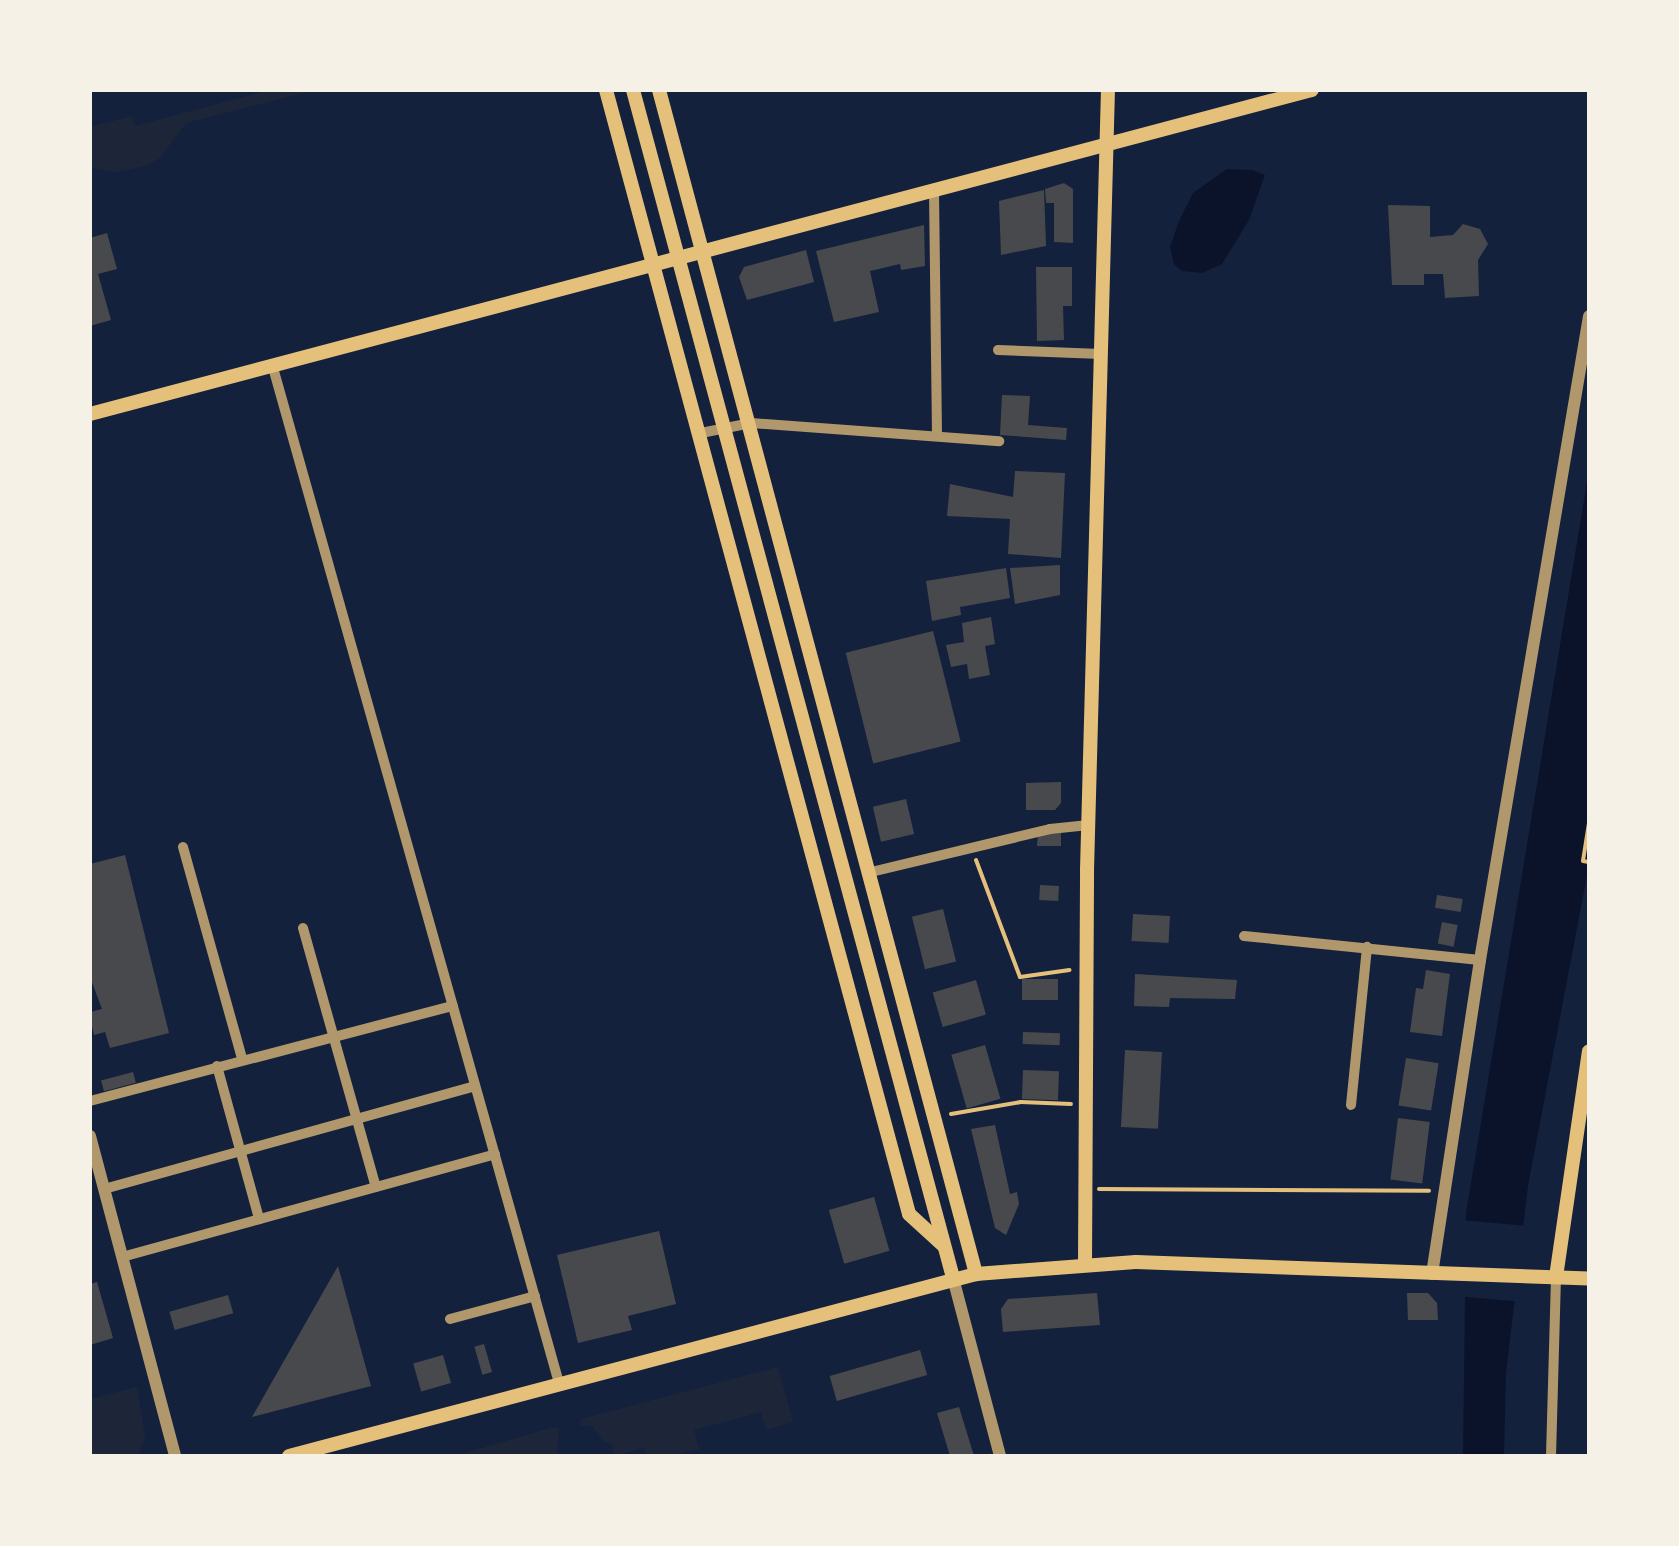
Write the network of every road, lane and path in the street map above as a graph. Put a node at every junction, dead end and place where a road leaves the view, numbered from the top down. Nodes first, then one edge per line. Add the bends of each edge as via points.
1 (606, 90) edge
2 (633, 90) edge
3 (659, 90) edge
4 (1108, 90) edge
5 (1312, 90) edge
6 (667, 121) junction
7 (644, 128) junction
8 (1107, 146) junction
9 (934, 190) junction
10 (703, 249) junction
11 (678, 256) junction
12 (653, 263) junction
13 (1589, 316) edge
14 (998, 350) dead end
15 (1101, 354) junction
16 (272, 364) junction
17 (90, 414) edge
18 (750, 423) junction
19 (726, 426) junction
20 (701, 433) junction
21 (938, 436) junction
22 (999, 441) dead end
23 (796, 688) junction
24 (770, 692) junction
25 (823, 704) junction
26 (802, 707) junction
27 (1589, 823) edge
28 (1089, 826) junction
29 (836, 834) junction
30 (810, 843) junction
31 (971, 846) junction
32 (183, 847) dead end
33 (1589, 862) edge
34 (866, 873) junction
35 (860, 925) junction
36 (303, 928) dead end
37 (835, 933) junction
38 (1244, 936) dead end
39 (1366, 947) junction
40 (890, 957) junction
41 (1480, 960) junction
42 (871, 962) junction
43 (1086, 968) junction
44 (453, 1006) junction
45 (334, 1036) junction
46 (1589, 1050) edge
47 (242, 1060) junction
48 (217, 1066) junction
49 (920, 1070) junction
50 (901, 1076) junction
51 (476, 1086) junction
52 (90, 1101) edge
53 (1085, 1104) junction
54 (1351, 1105) dead end
55 (934, 1117) junction
56 (357, 1119) junction
57 (90, 1136) edge
58 (241, 1151) junction
59 (494, 1154) junction
60 (376, 1187) junction
61 (1085, 1188) junction
62 (104, 1189) junction
63 (1444, 1191) junction
64 (259, 1219) junction
65 (944, 1245) junction
66 (122, 1257) junction
67 (1084, 1263) junction
68 (976, 1274) junction
69 (1432, 1274) junction
70 (1556, 1277) junction
71 (952, 1278) junction
72 (1589, 1279) edge
73 (534, 1296) junction
74 (450, 1320) dead end
75 (559, 1383) junction
76 (175, 1456) edge
77 (289, 1456) edge
78 (1000, 1456) edge
79 (1551, 1456) edge

1 - 12 main road
2 - 7 main road
3 - 6 main road
4 - 8 main road
5 - 8 main road
6 - 7 main road
6 - 10 main road
7 - 11 main road
8 - 9 main road
8 - 15 main road
9 - 10 main road
9 - 21 street
10 - 11 main road
10 - 18 main road
11 - 12 main road
11 - 19 main road
12 - 16 main road
12 - 20 main road
13 - 41 street
14 - 15 street
15 - 28 main road
16 - 17 main road
16 - 44 street
18 - 19 street
18 - 21 street
18 - 25 main road
19 - 20 street
19 - 23 main road
20 - 24 main road
21 - 22 street
23 - 24 main road
23 - 26 main road
24 - 30 main road
25 - 26 main road
25 - 34 main road
26 - 29 main road
27 - 33 path via 1583,861
28 - 31 street
28 - 43 main road
29 - 30 main road
29 - 35 main road
30 - 37 main road
31 - 34 street
31 - 43 path via 1020,977
32 - 47 street
34 - 40 main road
35 - 37 main road
35 - 42 main road
36 - 45 street
37 - 65 main road via 909,1214
38 - 39 street
39 - 41 street
39 - 54 street
40 - 42 main road
40 - 49 main road
41 - 63 street
42 - 50 main road
43 - 53 main road
44 - 45 street
44 - 51 street
45 - 47 street
45 - 56 street
46 - 70 main road
47 - 48 street
48 - 52 street
48 - 58 street
49 - 50 main road
49 - 55 main road
50 - 65 main road
51 - 56 street
51 - 59 street
53 - 55 path via 1021,1102
53 - 61 main road
55 - 68 main road
56 - 58 street
56 - 60 street
57 - 62 street
58 - 62 street
58 - 64 street
59 - 60 street
59 - 73 street
60 - 64 street
61 - 63 path
61 - 67 main road
62 - 66 street
63 - 69 street
64 - 66 street
65 - 71 main road
66 - 76 street
67 - 68 main road
67 - 69 main road
68 - 71 main road
69 - 70 main road
70 - 72 main road
70 - 79 street
71 - 75 main road
71 - 78 street
73 - 74 street
73 - 75 street
75 - 77 main road

